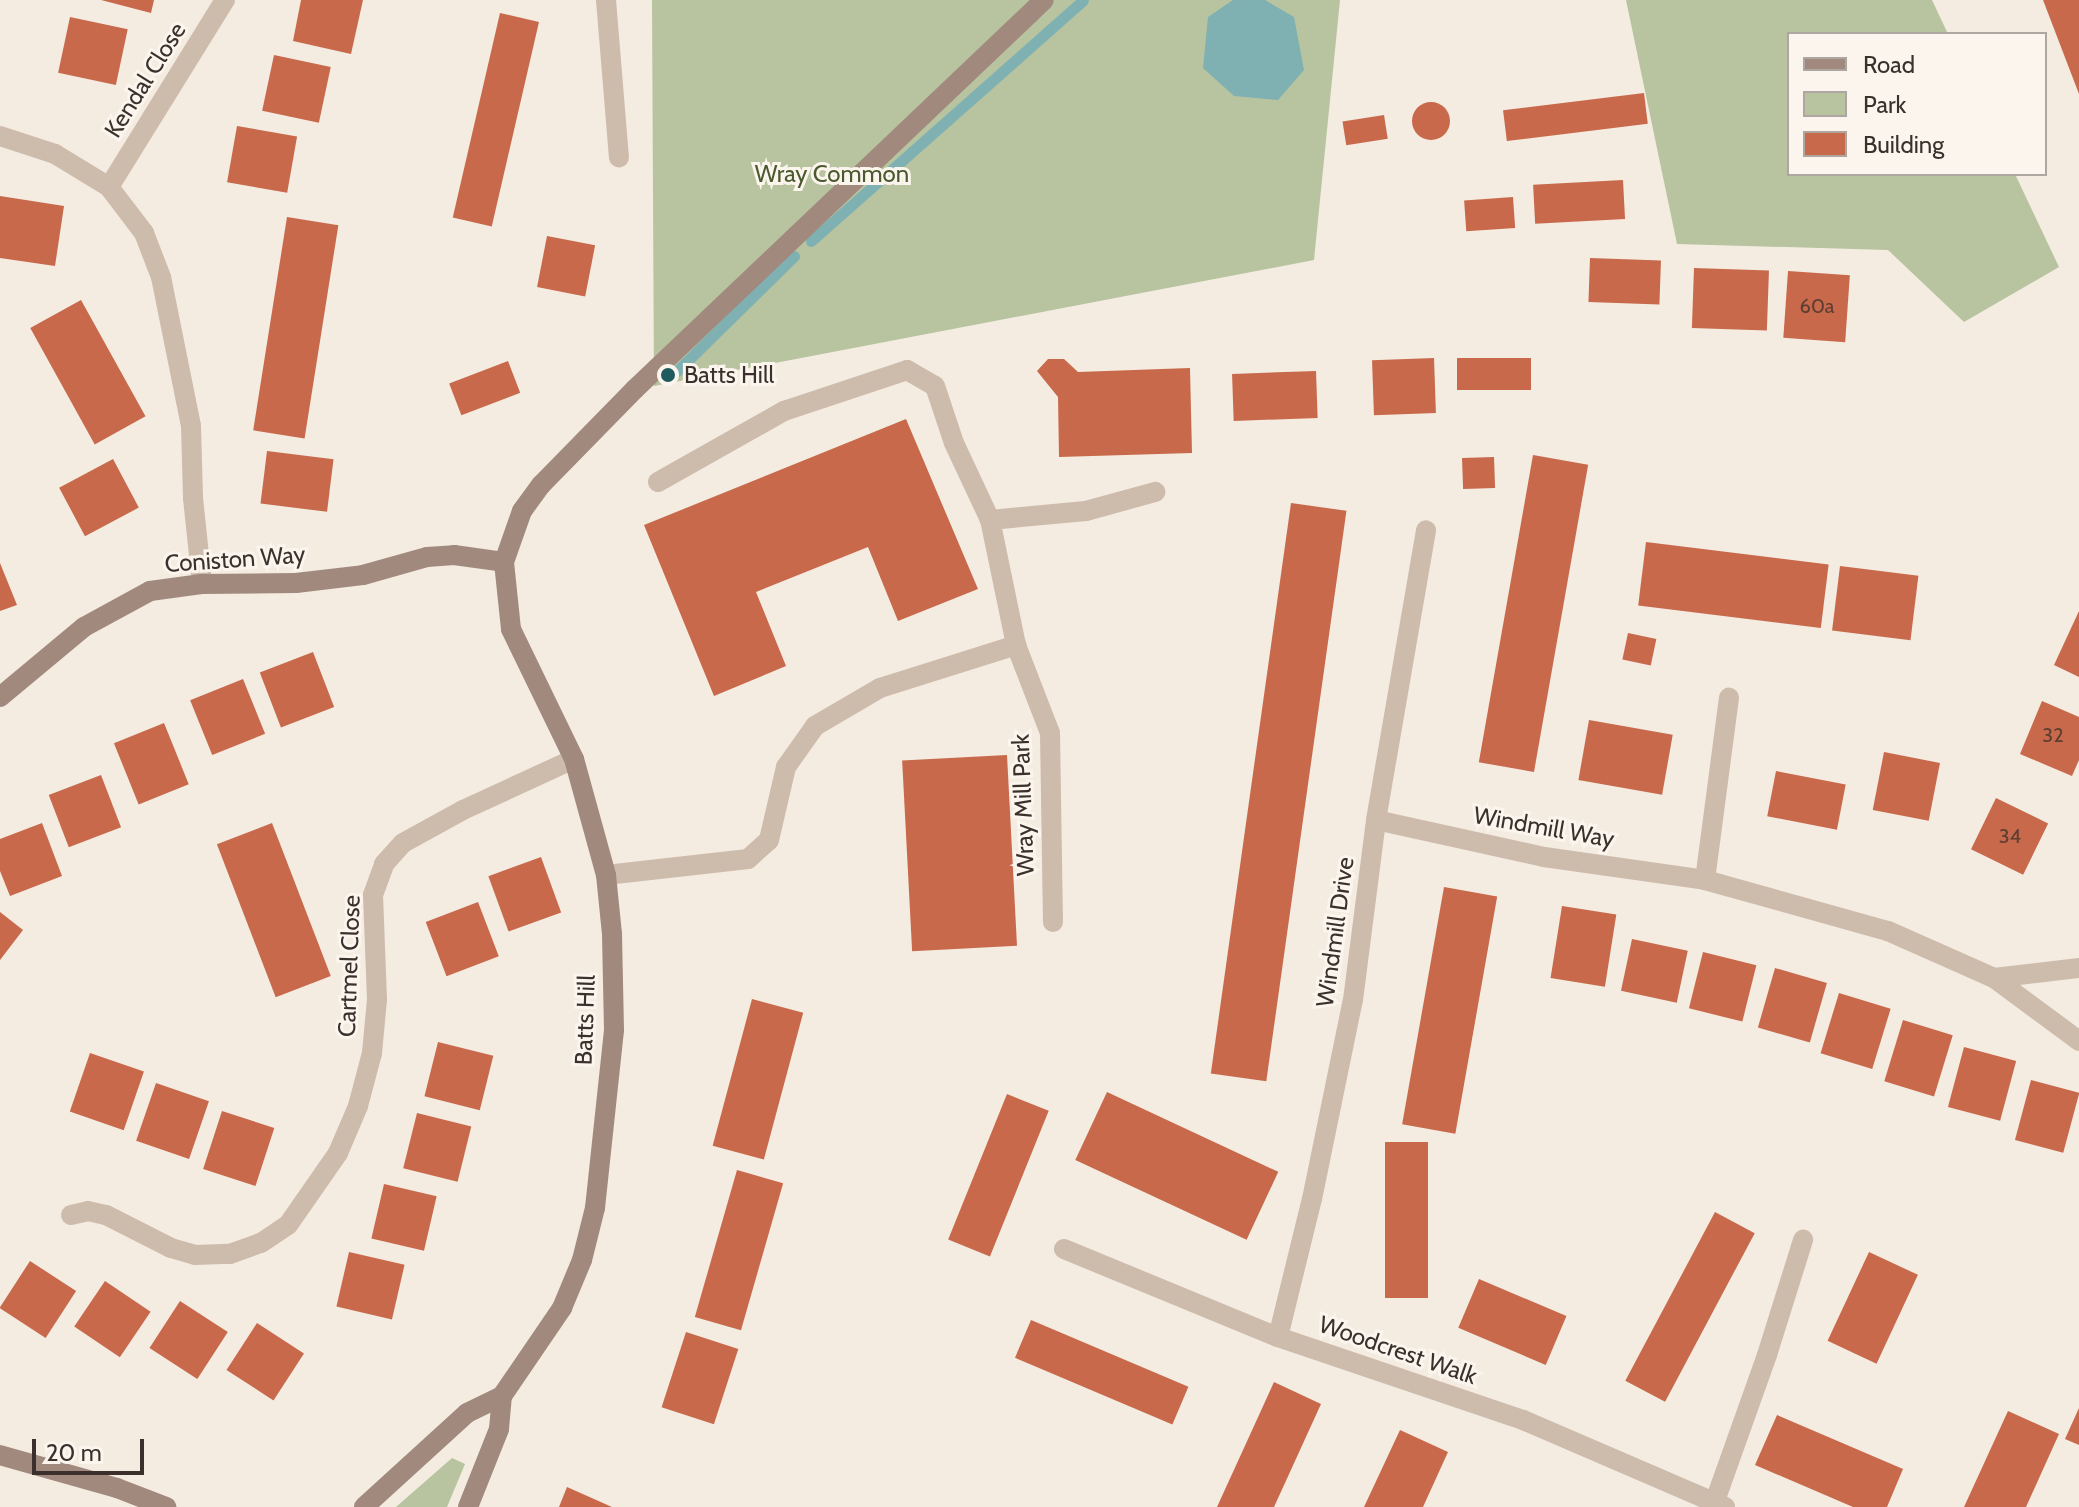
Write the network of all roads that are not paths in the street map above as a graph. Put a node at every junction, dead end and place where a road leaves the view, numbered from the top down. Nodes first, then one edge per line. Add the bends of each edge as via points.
1 (225, 0) edge
2 (606, 0) edge
3 (1044, 0) edge
4 (0, 136) edge
5 (619, 157) dead end
6 (109, 187) junction
7 (658, 482) dead end
8 (1155, 492) dead end
9 (990, 520) junction
10 (1426, 530) dead end
11 (504, 562) junction
12 (202, 584) junction
13 (1016, 645) junction
14 (0, 697) edge
15 (1729, 698) dead end
16 (574, 759) junction
17 (1376, 820) junction
18 (606, 875) junction
19 (1705, 880) junction
20 (1053, 922) dead end
21 (2079, 968) edge
22 (1994, 978) junction
23 (2079, 1041) edge
24 (71, 1215) dead end
25 (1803, 1240) dead end
26 (1064, 1249) dead end
27 (1278, 1337) junction
28 (502, 1396) junction
29 (0, 1455) edge
30 (1720, 1504) edge
31 (166, 1507) edge
32 (364, 1507) edge
33 (468, 1507) edge

1 - 6 street, Kendal Close
2 - 5 street
3 - 11 street, Batts Hill via 541,485 522,511
4 - 6 street via 55,154
6 - 12 street via 144,233 165,292 191,426
7 - 9 street, Wray Mill Park via 784,411 907,370 935,386 954,443
8 - 9 street via 1086,511
9 - 13 street, Wray Mill Park
10 - 17 street, Windmill Drive
11 - 12 street, Coniston Way via 454,555 350,577
11 - 16 street, Batts Hill via 511,629
12 - 14 street, Coniston Way via 150,591 84,627
13 - 18 street via 880,688 815,726 786,767 769,840 748,859
13 - 20 street, Wray Mill Park via 1050,733
15 - 19 street
16 - 18 street, Batts Hill
16 - 24 street, Cartmel Close via 403,843 384,864 373,895 377,999 372,1053 358,1106 338,1153 288,1225 261,1243 230,1254 195,1255 106,1215
17 - 19 street, Windmill Way via 1544,857
17 - 27 street, Windmill Drive via 1353,1000
18 - 28 street, Batts Hill via 614,1030 595,1208 562,1308
19 - 22 street, Windmill Way via 1888,931
21 - 22 street
22 - 23 street, Windmill Way
25 - 30 street, Woodcrest Walk
26 - 27 street, Woodcrest Walk
27 - 30 street, Woodcrest Walk via 1523,1420
28 - 32 street, Batts Hill via 467,1413
28 - 33 street, Batts Hill via 499,1429
29 - 31 street

